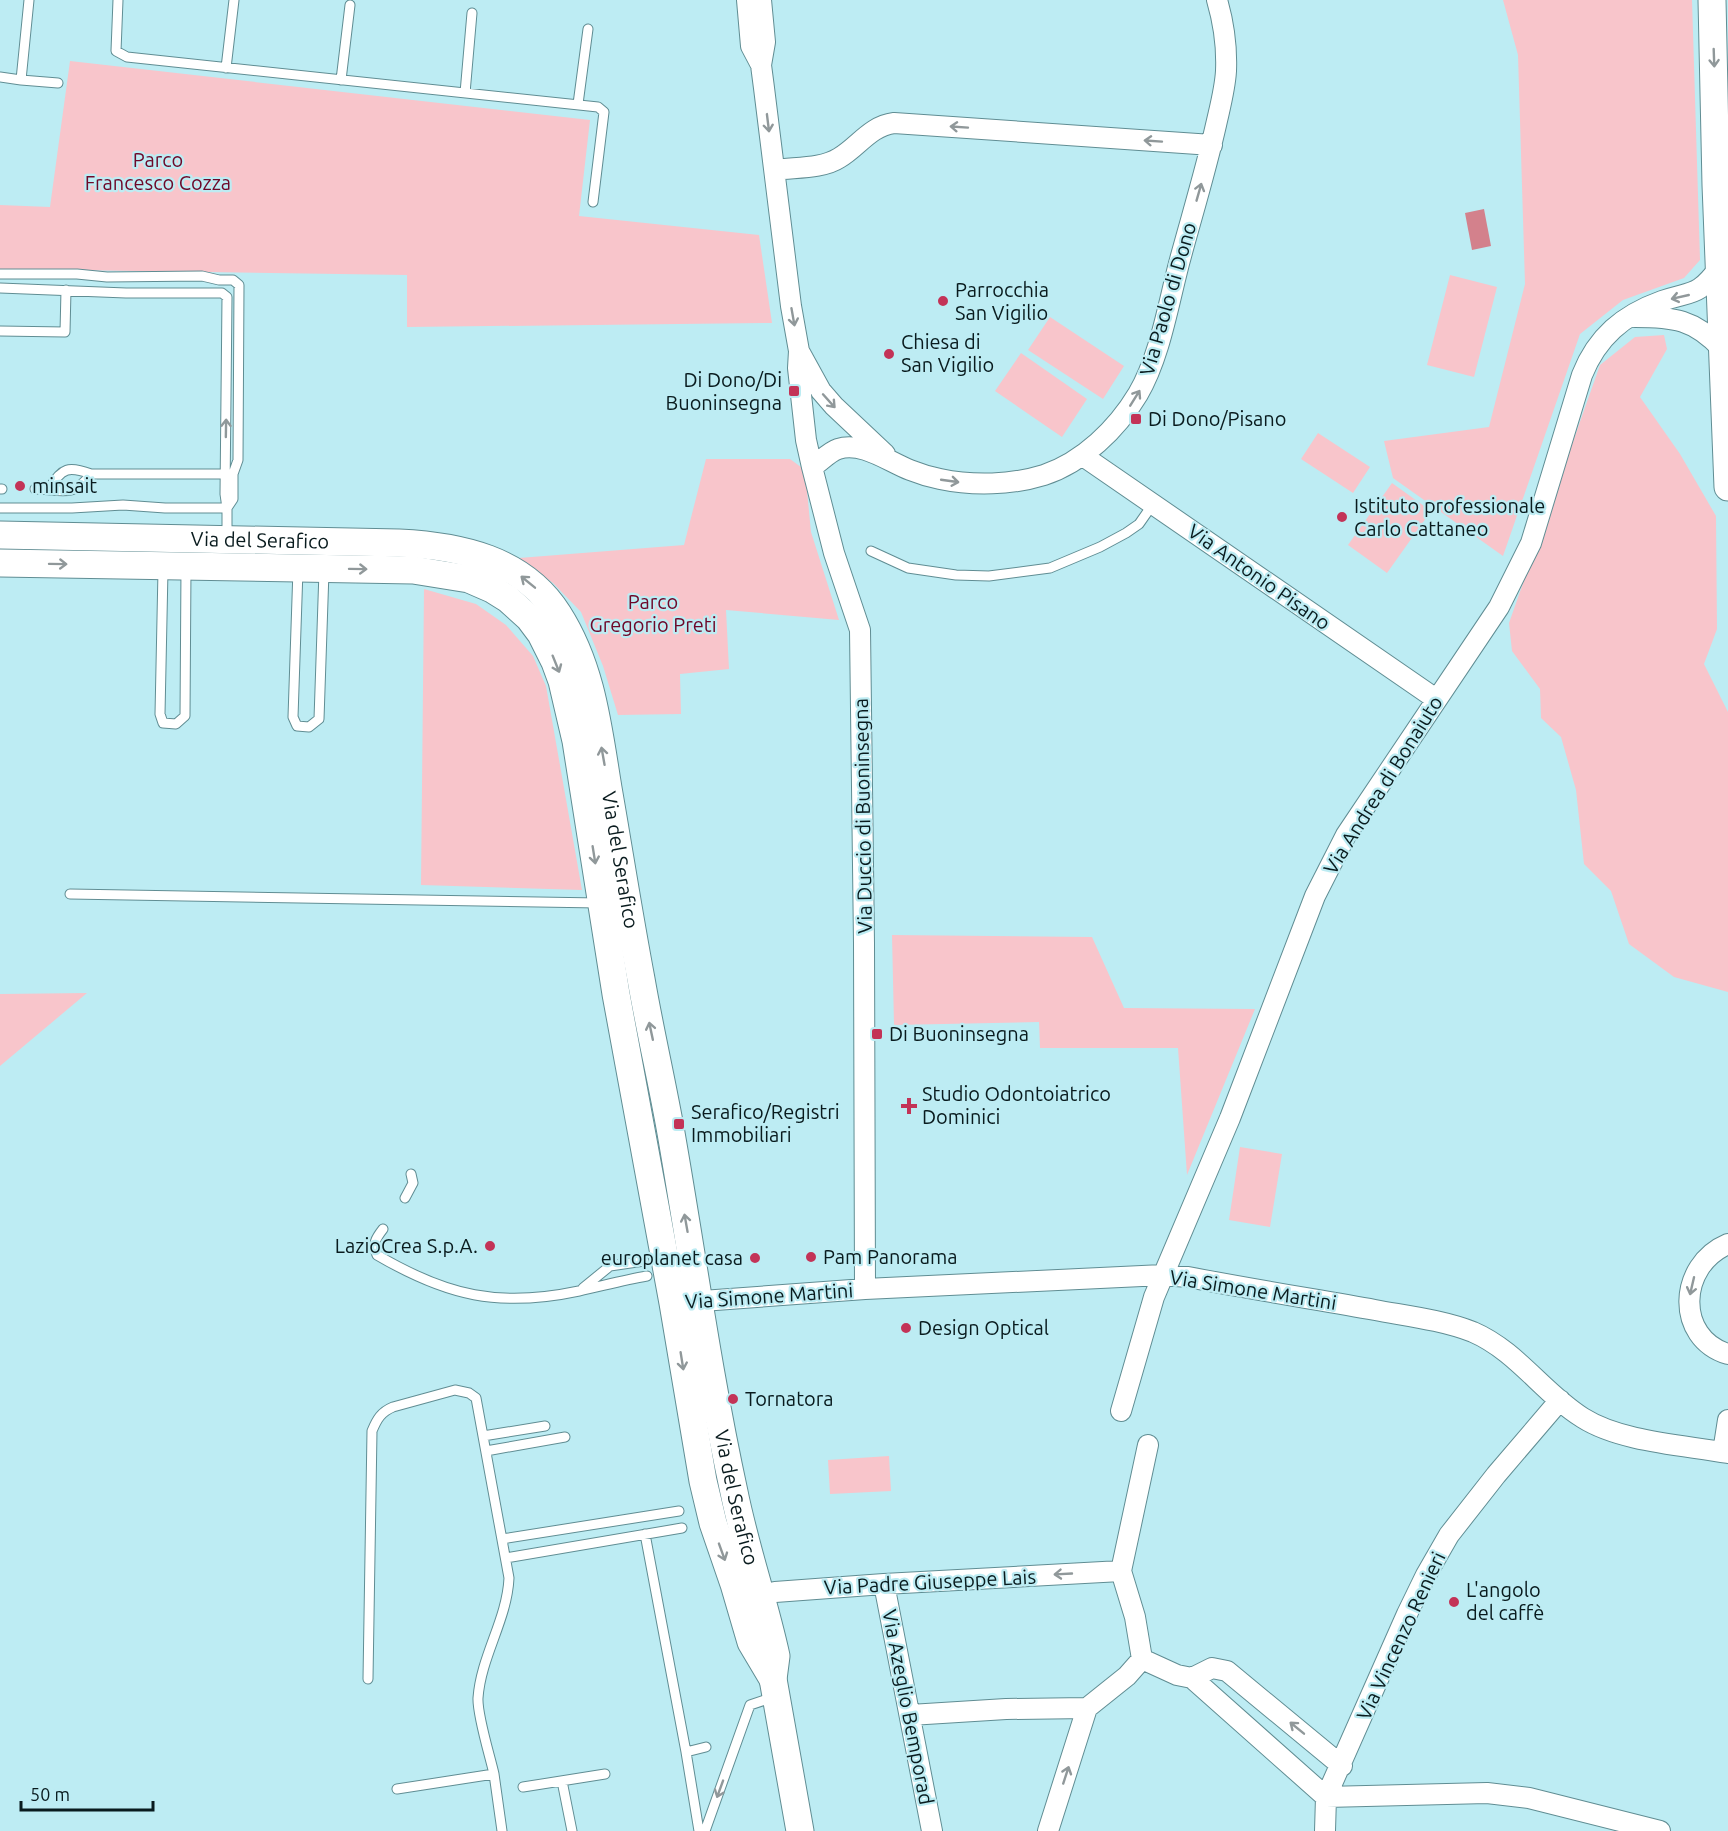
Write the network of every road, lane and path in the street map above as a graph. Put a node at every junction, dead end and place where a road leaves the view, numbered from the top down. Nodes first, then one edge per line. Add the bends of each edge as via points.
1 (30, 0) edge
2 (118, 0) edge
3 (234, 0) edge
4 (747, 0) edge
5 (761, 0) edge
6 (1216, 0) edge
7 (1712, 0) edge
8 (350, 4) dead end
9 (472, 13) dead end
10 (588, 29) dead end
11 (761, 65) junction
12 (226, 68) junction
13 (0, 77) edge
14 (21, 80) junction
15 (341, 80) junction
16 (58, 83) dead end
17 (465, 93) junction
18 (1722, 94) edge
19 (578, 104) junction
20 (1212, 145) junction
21 (774, 170) junction
22 (593, 202) dead end
23 (1720, 267) junction
24 (0, 274) edge
25 (0, 288) edge
26 (66, 290) junction
27 (1632, 316) junction
28 (0, 331) edge
29 (1722, 349) junction
30 (799, 351) junction
31 (1083, 456) junction
32 (895, 463) junction
33 (812, 467) junction
34 (91, 474) junction
35 (229, 474) junction
36 (1728, 487) edge
37 (35, 489) dead end
38 (49, 489) junction
39 (1153, 504) junction
40 (0, 508) edge
41 (227, 508) junction
42 (0, 535) edge
43 (227, 539) junction
44 (871, 551) dead end
45 (0, 563) edge
46 (175, 565) junction
47 (226, 566) junction
48 (311, 568) junction
49 (1436, 699) junction
50 (70, 894) dead end
51 (602, 903) junction
52 (411, 1174) dead end
53 (405, 1198) dead end
54 (382, 1229) dead end
55 (1728, 1244) edge
56 (644, 1261) dead end
57 (1163, 1275) junction
58 (647, 1276) dead end
59 (865, 1289) junction
60 (578, 1291) junction
61 (686, 1302) junction
62 (1728, 1354) edge
63 (1560, 1401) junction
64 (1121, 1411) dead end
65 (1728, 1420) edge
66 (545, 1426) dead end
67 (483, 1436) junction
68 (564, 1437) dead end
69 (1148, 1444) dead end
70 (486, 1451) junction
71 (1726, 1453) edge
72 (679, 1511) dead end
73 (682, 1528) dead end
74 (645, 1534) junction
75 (502, 1539) junction
76 (506, 1558) junction
77 (1121, 1571) junction
78 (884, 1584) junction
79 (750, 1597) junction
80 (1142, 1659) junction
81 (1192, 1678) junction
82 (368, 1679) dead end
83 (775, 1687) junction
84 (1088, 1708) junction
85 (910, 1716) junction
86 (706, 1747) dead end
87 (686, 1752) junction
88 (1341, 1766) junction
89 (494, 1774) junction
90 (605, 1774) dead end
91 (562, 1781) junction
92 (523, 1787) dead end
93 (397, 1789) dead end
94 (1326, 1797) junction
95 (502, 1831) edge
96 (572, 1831) edge
97 (699, 1831) edge
98 (705, 1831) edge
99 (800, 1831) edge
100 (932, 1831) edge
101 (1046, 1831) edge
102 (1325, 1831) edge
103 (1660, 1831) edge

1 - 14 lane
2 - 12 lane via 116,51 127,57
3 - 12 lane
4 - 11 street via 752,46
5 - 11 street, Via Paolo di Dono via 765,42
6 - 20 street, Via Paolo di Dono via 1225,34 1226,73
7 -> 18 street
8 - 15 lane
9 - 17 lane
10 - 19 lane
11 -> 21 street, Via Paolo di Dono
12 - 15 lane
13 - 14 lane
14 - 16 lane
15 - 17 lane
17 - 19 lane
18 - 23 street
19 - 22 lane via 598,107 604,112
20 -> 21 street via 894,123 876,129 840,158 826,164
31 -> 20 street, Via Paolo di Dono via 1126,412 1147,375
21 -> 30 street, Via Paolo di Dono
23 -> 27 street, Via Andrea di Bonaiuto via 1694,293 1664,300
23 - 29 street
24 - 35 lane via 202,276 233,280 239,285 238,460
25 - 26 lane
26 - 28 lane via 65,332
35 -> 26 lane via 225,294
27 - 29 street via 1680,320 1702,330
27 - 49 street, Via Andrea di Bonaiuto via 1612,327 1592,351 1527,552 1499,607
29 - 36 street
30 -> 32 street, Via Paolo di Dono via 827,399
30 - 33 street, Via Duccio di Buoninsegna
32 -> 31 street, Via Paolo di Dono via 941,479 987,483 1044,475
31 - 39 street, Via Antonio Pisano
32 - 33 street, Via Paolo di Dono via 870,452 846,448 836,450
33 - 59 street, Via Duccio di Buoninsegna via 834,553 860,630
34 - 35 lane
34 - 38 lane via 72,491
34 - 38 lane via 74,468 63,471
35 - 41 lane via 233,499
37 - 38 lane
39 - 44 lane via 1126,533 1050,568 989,576 956,575 908,568
39 - 49 street, Via Antonio Pisano
40 - 41 lane
41 - 43 lane
42 - 43 street, Via del Serafico
43 - 47 street
61 -> 43 street, Via del Serafico via 670,1132 594,706 581,658 557,612 522,577 497,562 462,550 426,544
45 -> 46 street, Via del Serafico
46 - 46 lane via 185,716 176,724 163,723 160,714
46 - 47 street, Via del Serafico
47 - 48 street, Via del Serafico
48 - 48 lane via 319,719 309,727 297,726 293,717
48 -> 51 street, Via del Serafico via 413,570 469,579 499,592 529,618 549,647 567,700
49 - 57 street, Via Andrea di Bonaiuto via 1329,866 1230,1118
50 - 51 lane
51 - 61 street, Via del Serafico via 627,1057
52 - 53 lane via 412,1183
54 - 60 lane via 374,1241 377,1255 429,1283 490,1298 517,1299
55 -> 62 street via 1706,1258 1696,1270 1689,1301 1698,1332 1709,1344
56 - 60 lane via 610,1266
57 - 59 street, Via Simone Martini
57 - 63 street, Via Simone Martini via 1349,1305 1471,1332 1511,1355
57 - 64 street, Via Andrea di Bonaiuto
58 - 60 lane
59 - 61 street, Via Simone Martini
61 - 79 street, Via del Serafico via 728,1464
63 - 71 street, Via Simone Martini via 1584,1419 1620,1434
63 - 88 street, Via Vincenzo Renieri via 1449,1535 1407,1614
65 - 71 street, Via Simone Martini
66 - 67 lane
67 - 70 lane
67 - 82 lane via 476,1398 455,1390 393,1407 376,1421 372,1431
68 - 70 lane
69 - 77 street
70 - 75 lane
72 - 75 lane
73 - 74 lane
74 - 76 lane
74 - 87 lane
75 - 76 lane
76 - 89 lane via 508,1597 482,1675 478,1700
77 -> 78 street, Via Padre Giuseppe Lais
77 - 80 street
78 - 79 street, Via Padre Giuseppe Lais
78 - 85 street, Via Azeglio Bemporad
79 - 83 street, Via del Serafico via 776,1656
80 - 81 street
80 - 84 street
88 -> 81 street via 1227,1671 1212,1668
81 - 94 street
83 -> 98 lane via 750,1706
83 - 99 street, Via del Serafico
84 - 85 street
101 -> 84 street
85 - 100 street, Via Azeglio Bemporad
86 - 87 lane
87 - 97 lane
88 - 94 street, Via Vincenzo Renieri
89 - 93 lane
89 - 95 lane
90 - 91 lane
91 - 92 lane
91 - 96 lane
94 - 102 street
94 - 103 street via 1487,1793 1529,1798

